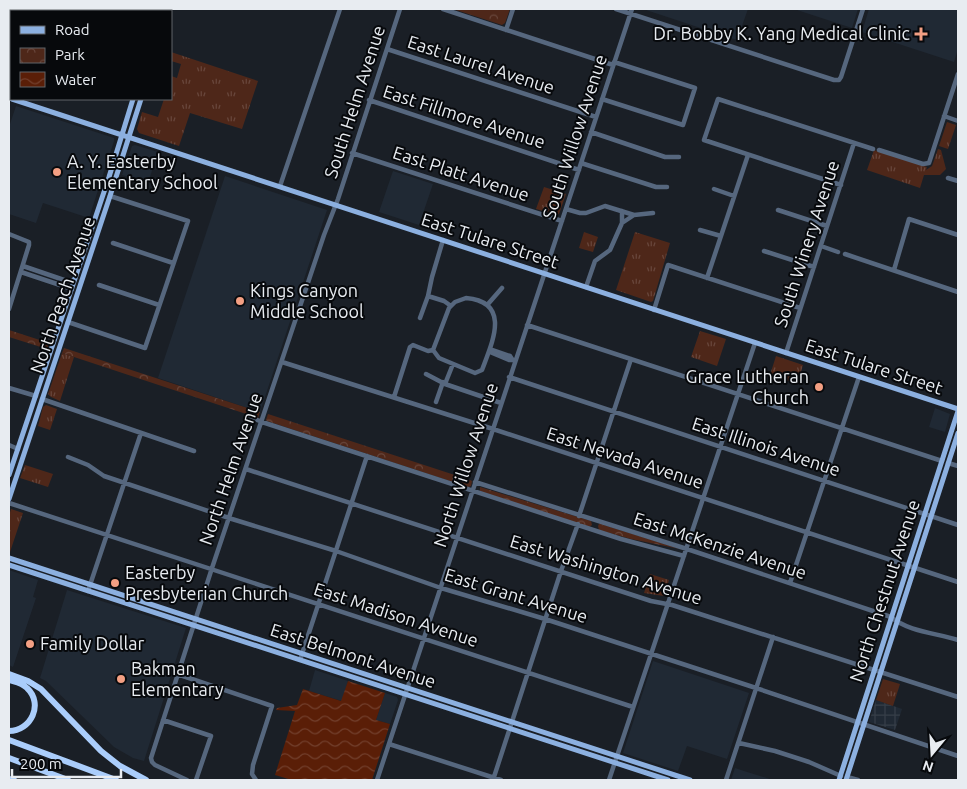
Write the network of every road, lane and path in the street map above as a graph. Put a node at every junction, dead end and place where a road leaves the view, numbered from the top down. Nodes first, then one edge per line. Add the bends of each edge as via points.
1 (340, 9) edge
2 (400, 9) edge
3 (443, 9) edge
4 (513, 9) edge
5 (616, 9) edge
6 (864, 9) edge
7 (631, 11) edge
8 (506, 30) junction
9 (387, 49) junction
10 (614, 63) junction
11 (958, 74) edge
12 (602, 99) junction
13 (17, 100) edge
14 (133, 100) edge
15 (141, 100) edge
16 (369, 100) junction
17 (944, 116) junction
18 (596, 118) junction
19 (958, 121) edge
20 (591, 132) junction
21 (123, 134) junction
22 (129, 136) junction
23 (854, 144) junction
24 (872, 149) dead end
25 (879, 150) dead end
26 (352, 153) junction
27 (748, 154) junction
28 (679, 157) dead end
29 (581, 163) junction
30 (579, 170) junction
31 (948, 178) dead end
32 (958, 181) edge
33 (841, 185) junction
34 (280, 186) junction
35 (667, 187) dead end
36 (714, 189) dead end
37 (110, 196) junction
38 (734, 196) junction
39 (335, 204) junction
40 (566, 208) junction
41 (778, 210) dead end
42 (622, 211) junction
43 (653, 213) dead end
44 (634, 215) junction
45 (562, 221) junction
46 (622, 223) junction
47 (827, 226) junction
48 (700, 230) dead end
49 (9, 234) edge
50 (958, 235) edge
51 (721, 236) junction
52 (443, 240) junction
53 (113, 243) dead end
54 (821, 246) junction
55 (764, 251) dead end
56 (838, 252) dead end
57 (845, 254) dead end
58 (174, 263) junction
59 (23, 266) junction
60 (814, 267) junction
61 (894, 270) junction
62 (21, 272) junction
63 (544, 273) junction
64 (76, 278) junction
65 (707, 278) junction
66 (99, 285) dead end
67 (586, 286) junction
68 (502, 288) dead end
69 (72, 289) junction
70 (958, 292) edge
71 (428, 296) junction
72 (488, 304) junction
73 (159, 305) junction
74 (451, 306) junction
75 (800, 308) junction
76 (9, 309) edge
77 (654, 310) junction
78 (420, 318) dead end
79 (68, 322) junction
80 (527, 325) junction
81 (755, 343) junction
82 (433, 350) junction
83 (786, 353) junction
84 (631, 360) junction
85 (282, 362) junction
86 (452, 364) junction
87 (45, 370) junction
88 (426, 374) dead end
89 (859, 376) junction
90 (509, 377) junction
91 (444, 383) junction
92 (9, 388) edge
93 (738, 395) junction
94 (36, 396) junction
95 (394, 397) junction
96 (42, 398) junction
97 (436, 402) dead end
98 (501, 403) junction
99 (958, 410) edge
100 (614, 412) junction
101 (250, 417) dead end
102 (262, 422) junction
103 (842, 428) junction
104 (493, 429) junction
105 (141, 433) junction
106 (958, 433) edge
107 (9, 446) edge
108 (720, 447) junction
109 (18, 449) junction
110 (194, 451) dead end
111 (367, 456) junction
112 (68, 457) dead end
113 (942, 461) junction
114 (948, 463) junction
115 (597, 464) junction
116 (958, 466) edge
117 (246, 469) junction
118 (9, 475) edge
119 (824, 480) junction
120 (125, 482) junction
121 (475, 482) junction
122 (13, 487) junction
123 (940, 489) junction
124 (473, 491) junction
125 (9, 499) edge
126 (703, 499) junction
127 (9, 503) edge
128 (351, 504) junction
129 (925, 514) junction
130 (579, 516) junction
131 (931, 516) junction
132 (230, 518) junction
133 (596, 521) junction
134 (578, 524) junction
135 (958, 525) edge
136 (594, 530) junction
137 (807, 532) junction
138 (107, 535) junction
139 (457, 538) junction
140 (687, 549) junction
141 (336, 551) junction
142 (684, 556) junction
143 (9, 558) edge
144 (9, 565) edge
145 (908, 566) junction
146 (212, 568) junction
147 (914, 568) junction
148 (561, 571) junction
149 (958, 582) edge
150 (790, 583) junction
151 (90, 585) junction
152 (441, 588) junction
153 (88, 591) junction
154 (318, 604) junction
155 (668, 604) junction
156 (891, 617) junction
157 (545, 619) junction
158 (196, 620) junction
159 (897, 622) junction
160 (194, 626) junction
161 (773, 637) junction
162 (424, 639) junction
163 (956, 640) edge
164 (302, 654) junction
165 (650, 654) junction
166 (300, 660) junction
167 (874, 671) junction
168 (528, 673) junction
169 (880, 673) junction
170 (9, 674) edge
171 (178, 674) junction
172 (9, 680) edge
173 (408, 688) junction
174 (756, 688) junction
175 (405, 695) junction
176 (958, 697) edge
177 (633, 706) junction
178 (163, 720) junction
179 (512, 722) junction
180 (857, 723) junction
181 (864, 725) junction
182 (510, 729) junction
183 (9, 731) edge
184 (9, 740) edge
185 (739, 743) junction
186 (389, 744) junction
187 (616, 756) junction
188 (958, 756) edge
189 (9, 758) edge
190 (614, 763) junction
191 (840, 778) edge
192 (847, 778) edge
193 (9, 779) edge
194 (493, 779) edge
195 (14, 780) edge
196 (68, 780) edge
197 (116, 780) edge
198 (146, 780) edge
199 (187, 780) edge
200 (196, 780) edge
201 (256, 780) edge
202 (377, 780) edge
203 (501, 780) edge
204 (609, 780) edge
205 (668, 780) edge
206 (690, 780) edge
207 (726, 780) edge
208 (858, 780) edge

1 - 34 street
2 - 9 street, South Helm Avenue
3 - 8 street
4 - 8 street
5 - 7 street
6 - 7 street via 839,80
7 - 10 street, South Willow Avenue
8 - 10 street
9 - 16 street, South Helm Avenue
9 - 18 street, East Laurel Avenue
10 - 12 street, South Willow Avenue
10 - 12 street via 695,88 690,110 683,125
11 - 17 street
12 - 18 street, South Willow Avenue
13 - 21 main road, East Tulare Street
14 - 21 main road, North Peach Avenue
15 - 22 main road, North Peach Avenue
16 - 26 street, South Helm Avenue
16 - 30 street, East Fillmore Avenue
17 - 19 street
17 - 25 street via 927,165
18 - 20 street, South Willow Avenue
20 - 28 street via 667,157
20 - 29 street, South Willow Avenue
21 - 22 main road, East Tulare Street
21 - 64 main road, North Peach Avenue
22 - 34 main road, East Tulare Street
22 - 37 main road, North Peach Avenue
23 - 24 street
23 - 27 street via 718,99 704,140
23 - 33 street, South Winery Avenue
26 - 39 street, South Helm Avenue
26 - 45 street, East Platt Avenue
27 - 33 street
27 - 38 street
29 - 30 street, South Willow Avenue
29 - 35 street via 656,188
30 - 40 street, South Willow Avenue
31 - 32 street
33 - 47 street, South Winery Avenue
34 - 39 main road, East Tulare Street
36 - 38 street
37 - 58 street via 188,221
37 - 79 main road, North Peach Avenue
38 - 51 street
39 - 52 main road, East Tulare Street
39 - 85 street, North Helm Avenue
40 - 42 street via 580,213 605,206
40 - 45 street, South Willow Avenue
41 - 47 street
42 - 44 street
42 - 46 street
43 - 44 street
44 - 46 street
45 - 63 street, South Willow Avenue
46 - 67 street via 610,250 595,260
47 - 54 street, South Winery Avenue
48 - 51 street
49 - 59 street via 29,242
50 - 61 street via 910,219
51 - 65 street
52 - 63 main road, East Tulare Street
52 - 71 street
53 - 58 street
54 - 56 street
54 - 60 street, South Winery Avenue
55 - 60 street
57 - 61 street
58 - 73 street
59 - 62 street
59 - 64 street via 67,281
60 - 75 street, South Winery Avenue
61 - 70 street
62 - 69 street
62 - 76 street
63 - 67 main road, East Tulare Street
63 - 80 street, North Willow Avenue
64 - 69 main road, North Peach Avenue
65 - 75 street
65 - 77 street via 668,266
66 - 73 street
67 - 77 main road, East Tulare Street
68 - 72 street
69 - 79 main road via 74,294 66,317
69 - 87 main road, North Peach Avenue
71 - 74 street
71 - 78 street
72 - 74 street via 466,298
72 - 86 street via 496,326 482,370 475,373
73 - 79 street via 145,348
74 - 82 street
75 - 83 street, South Winery Avenue
77 - 81 main road, East Tulare Street
79 - 96 main road, North Peach Avenue
80 - 84 street
80 - 90 street, North Willow Avenue
81 - 83 main road, East Tulare Street
81 - 93 street
82 - 86 street via 439,358
82 - 95 street via 410,347
83 - 89 main road, East Tulare Street
84 - 93 street
84 - 100 street
85 - 95 street, East Nevada Avenue
85 - 102 street, North Helm Avenue
86 - 91 street
87 - 94 main road, North Peach Avenue
87 - 96 main road
88 - 91 street
89 - 99 main road, East Tulare Street
89 - 103 street
90 - 98 street, North Willow Avenue
90 - 100 street, East Illinois Avenue
91 - 97 street
91 - 98 street
92 - 94 street
93 - 103 street
93 - 108 street
94 - 109 main road, North Peach Avenue
95 - 104 street, East Nevada Avenue
96 - 105 street
96 - 122 main road, North Peach Avenue
98 - 104 street, North Willow Avenue
99 - 113 main road, North Chestnut Avenue
100 - 108 street, East Illinois Avenue
100 - 115 street
101 - 102 street, East McKenzie Avenue
102 - 111 street, East McKenzie Avenue
102 - 117 street, North Helm Avenue
103 - 113 street
103 - 119 street
104 - 115 street, East Nevada Avenue
104 - 121 street, North Willow Avenue
105 - 110 street
105 - 120 street
106 - 114 main road, North Chestnut Avenue
107 - 109 street
108 - 119 street, East Illinois Avenue
108 - 126 street
109 - 118 main road, North Peach Avenue
109 - 122 main road via 20,453 12,478
111 - 124 street, East McKenzie Avenue
111 - 128 street
112 - 120 street, East Grant Avenue via 104,476
113 - 123 main road
113 - 129 main road, North Chestnut Avenue
114 - 116 street
114 - 123 main road, North Chestnut Avenue
115 - 126 street, East Nevada Avenue
115 - 130 street
117 - 128 street, East Washington Avenue
117 - 132 street, North Helm Avenue
119 - 129 street, East Illinois Avenue
119 - 137 street
120 - 132 street, East Grant Avenue
120 - 138 street
121 - 124 street, North Willow Avenue
121 - 130 street, East McKenzie Avenue
122 - 125 main road, North Peach Avenue
123 - 131 main road, North Chestnut Avenue
124 - 134 street, East McKenzie Avenue
124 - 139 street, North Willow Avenue
126 - 137 street, East Nevada Avenue
126 - 140 street
127 - 138 street, East Madison Avenue
128 - 139 street, East Washington Avenue
128 - 141 street
129 - 131 street, East Illinois Avenue
129 - 145 main road, North Chestnut Avenue
130 - 133 street, East McKenzie Avenue
131 - 135 street, East Illinois Avenue
131 - 147 main road, North Chestnut Avenue
132 - 141 street, East Grant Avenue
132 - 146 street, North Helm Avenue
133 - 136 street
133 - 140 street, East McKenzie Avenue
134 - 136 street, East McKenzie Avenue
134 - 148 street
136 - 142 street, East McKenzie Avenue
137 - 145 street, East Nevada Avenue
137 - 150 street
138 - 146 street, East Madison Avenue
138 - 151 street
139 - 148 street, East Washington Avenue
139 - 152 street, North Willow Avenue
140 - 142 street
140 - 150 street, East McKenzie Avenue
141 - 152 street, East Grant Avenue
141 - 154 street
142 - 155 street
143 - 151 main road, East Belmont Avenue
144 - 153 main road, East Belmont Avenue
145 - 147 street, East Nevada Avenue
145 - 156 main road, North Chestnut Avenue
146 - 154 street, East Madison Avenue
146 - 158 street, North Helm Avenue
147 - 149 street, East Nevada Avenue
147 - 159 main road, North Chestnut Avenue
148 - 155 street, East Washington Avenue
148 - 157 street
150 - 156 street, East McKenzie Avenue
151 - 153 street
151 - 158 main road, East Belmont Avenue
152 - 157 street, East Grant Avenue
152 - 162 street, North Willow Avenue
153 - 160 main road, East Belmont Avenue
154 - 162 street, East Madison Avenue
154 - 164 street
155 - 161 street, East Washington Avenue
155 - 165 street
156 - 159 street, East McKenzie Avenue
156 - 167 main road, North Chestnut Avenue
157 - 165 street, East Grant Avenue
157 - 168 street
158 - 160 street, North Helm Avenue
158 - 164 main road, East Belmont Avenue
159 - 163 street, East McKenzie Avenue
159 - 169 main road, North Chestnut Avenue
160 - 166 main road, East Belmont Avenue
160 - 171 street, North Helm Avenue
161 - 167 street, East Washington Avenue
161 - 174 street
162 - 168 street, East Madison Avenue
162 - 173 street, North Willow Avenue
164 - 166 street
164 - 173 main road, East Belmont Avenue
165 - 174 street, East Grant Avenue
165 - 177 street
166 - 175 main road, East Belmont Avenue
167 - 169 street, East Washington Avenue
167 - 180 main road, North Chestnut Avenue
168 - 177 street, East Madison Avenue
168 - 179 street
169 - 176 street, East Washington Avenue
169 - 181 main road, North Chestnut Avenue
170 - 198 highway via 41,689 101,751
171 - 178 street, North Helm Avenue
171 - 201 street via 272,706 253,765 252,774
172 - 183 highway via 29,690 34,705 27,724
173 - 175 street, North Willow Avenue
173 - 179 main road, East Belmont Avenue
174 - 180 street, East Grant Avenue
174 - 185 street
175 - 182 main road, East Belmont Avenue
175 - 186 street, North Willow Avenue
177 - 187 street
178 - 199 street, North Helm Avenue via 152,762
178 - 200 street via 211,736
179 - 182 street
179 - 187 main road, East Belmont Avenue
180 - 181 street, East Grant Avenue
180 - 191 main road, North Chestnut Avenue
181 - 188 street, East Grant Avenue
181 - 192 main road, North Chestnut Avenue
182 - 190 main road, East Belmont Avenue
182 - 194 street
184 - 197 highway
185 - 191 street via 775,750
185 - 207 street
186 - 194 street
186 - 202 street, North Willow Avenue
187 - 190 street
187 - 206 main road, East Belmont Avenue
189 - 196 highway
190 - 204 street
190 - 205 main road, East Belmont Avenue
192 - 208 street
193 - 195 highway
194 - 203 street

